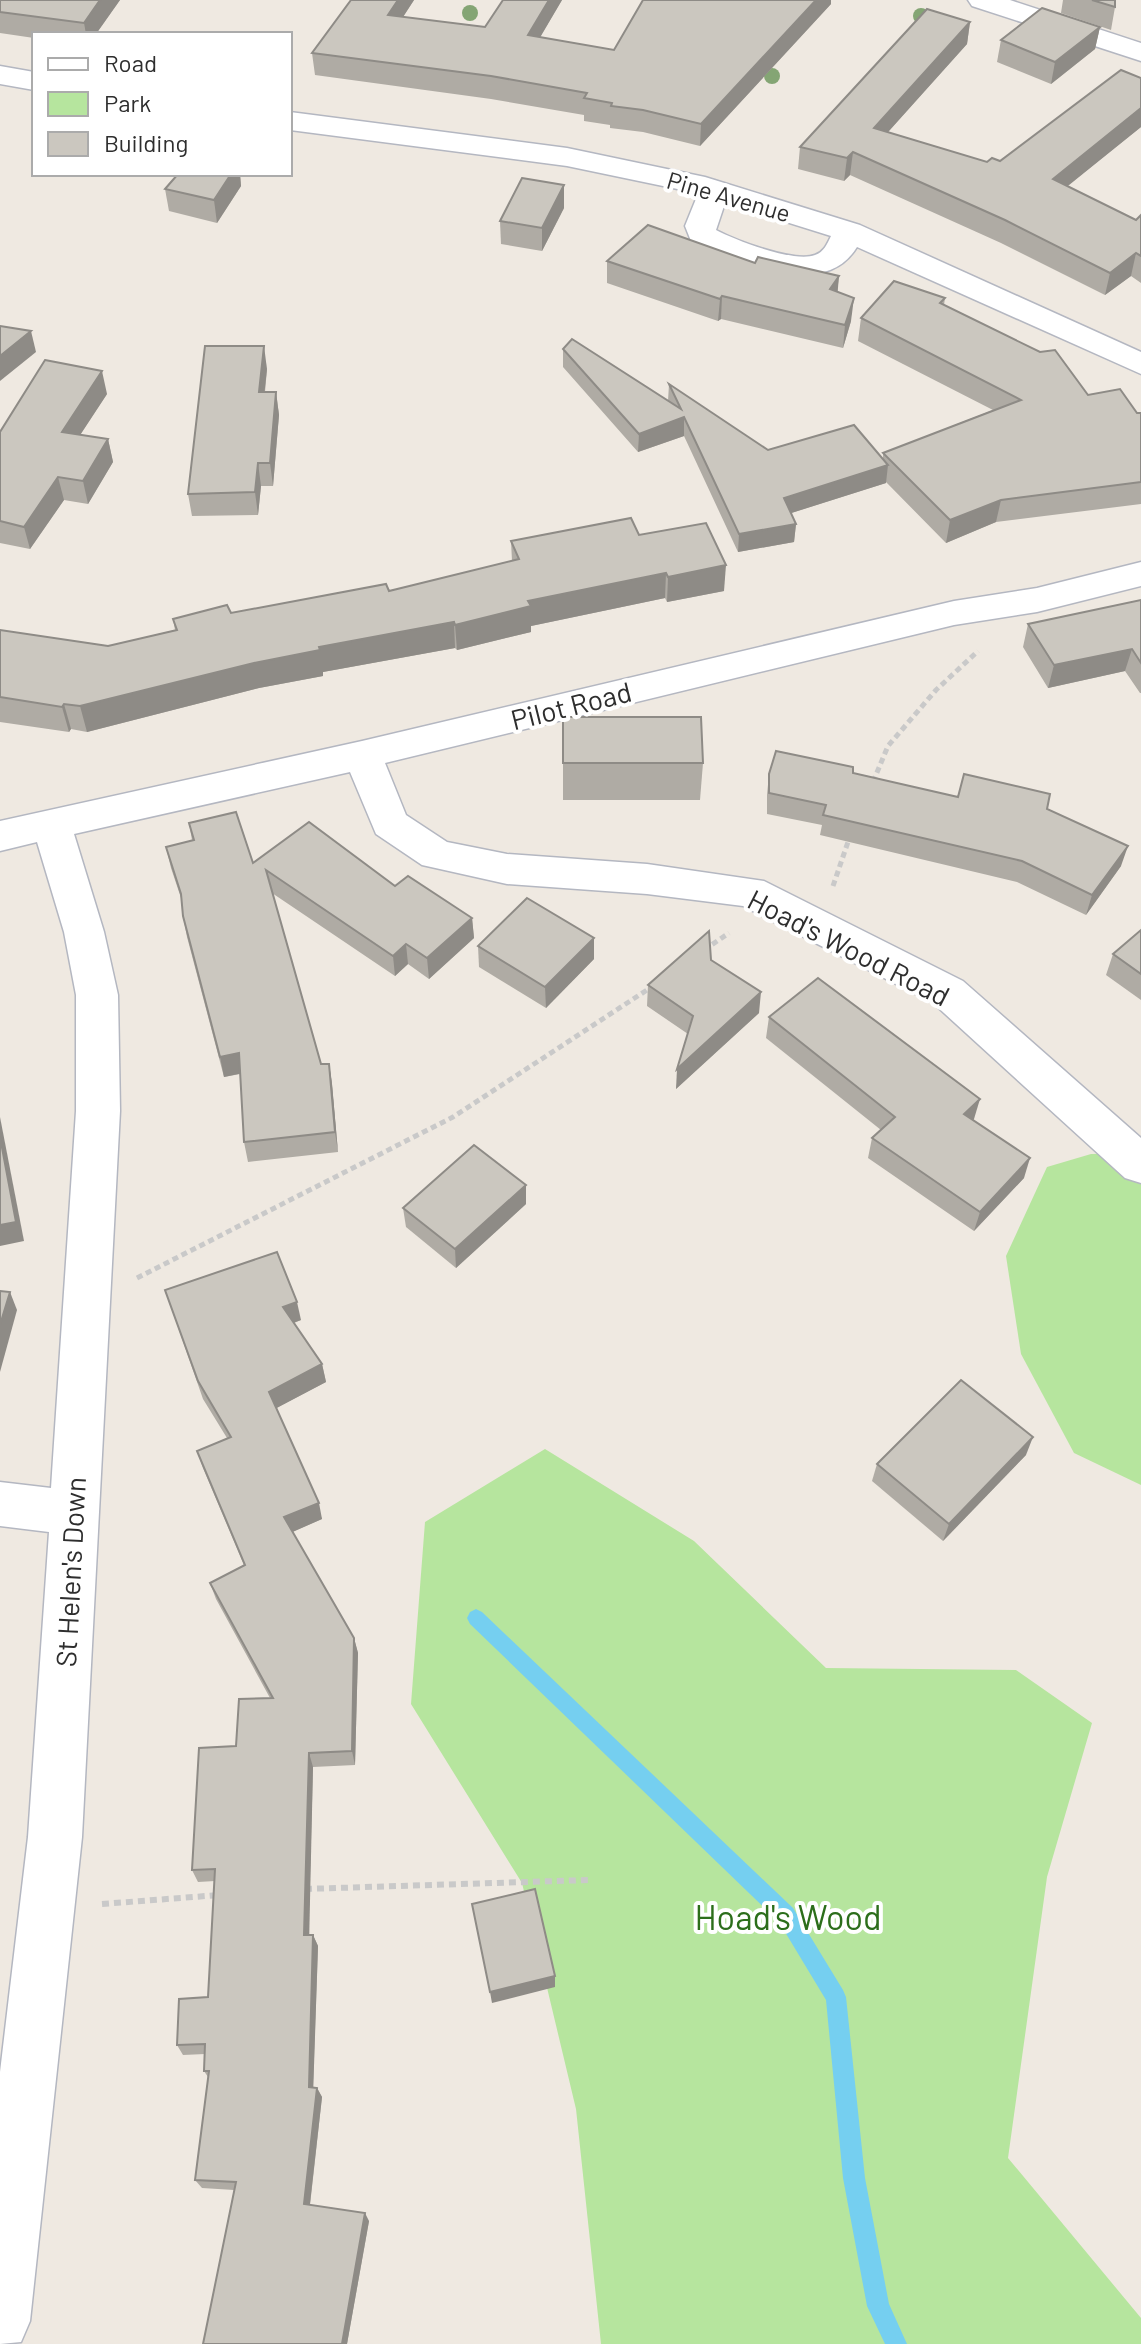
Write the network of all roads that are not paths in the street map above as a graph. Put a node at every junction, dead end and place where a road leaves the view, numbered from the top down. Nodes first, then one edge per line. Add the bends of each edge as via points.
1 (982, 0) edge
2 (1141, 52) edge
3 (0, 75) edge
4 (32, 81) edge
5 (292, 121) edge
6 (714, 191) junction
7 (849, 232) junction
8 (1141, 364) edge
9 (1141, 574) edge
10 (362, 755) junction
11 (52, 827) junction
12 (0, 836) edge
13 (1141, 1165) edge
14 (0, 1504) edge
15 (72, 1513) junction
16 (0, 2321) edge

1 - 2 street
3 - 4 street
5 - 6 street, Pine Avenue via 567,157
6 - 7 street, Pine Avenue
6 - 7 street via 700,226 702,234 788,265 815,265 836,256
7 - 8 street, Pine Avenue
9 - 10 street, Pilot Road via 1037,600 954,613
10 - 11 street, Pilot Road
10 - 13 street, Hoad's Wood Road via 390,824 436,855 507,869 750,892 821,925 948,992
11 - 12 street, Pilot Road
11 - 15 street, St Helen's Down via 97,995 98,1111
14 - 15 street
15 - 16 street, St Helen's Down via 55,1837

